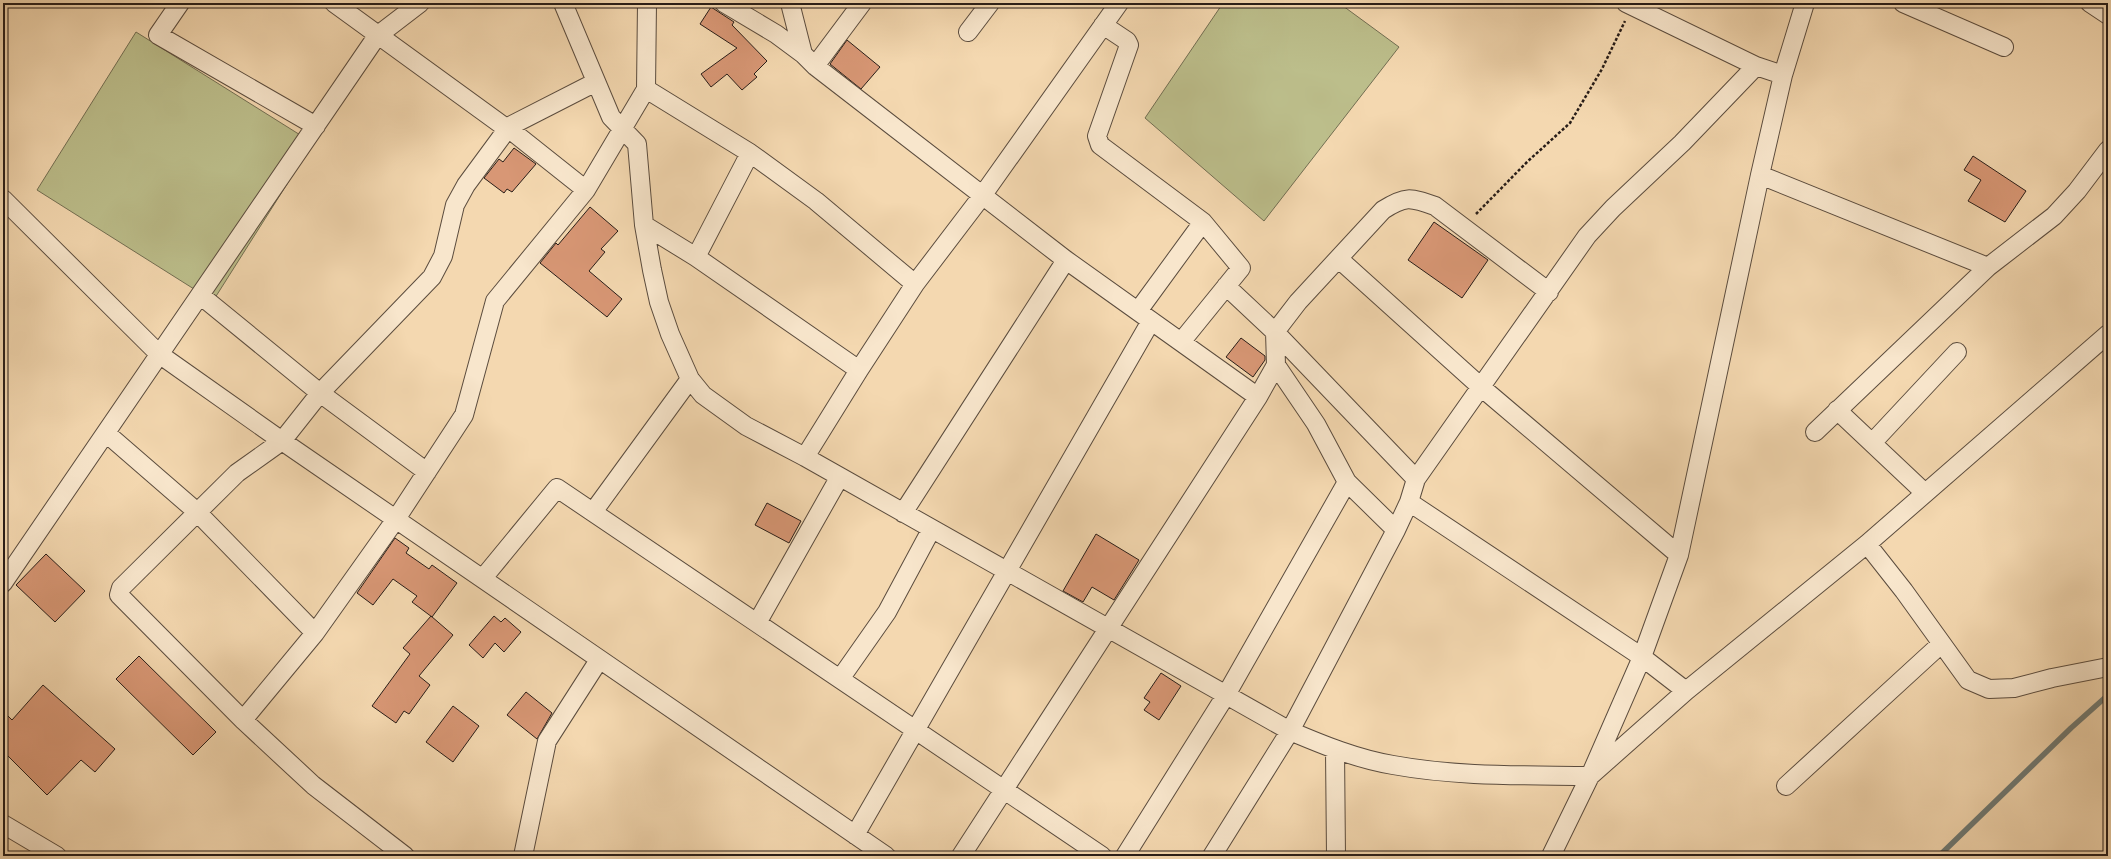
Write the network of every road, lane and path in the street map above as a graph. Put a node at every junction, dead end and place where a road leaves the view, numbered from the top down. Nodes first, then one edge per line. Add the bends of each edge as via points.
1 (180, 3) edge
2 (334, 3) edge
3 (420, 3) edge
4 (563, 3) edge
5 (647, 3) edge
6 (724, 3) edge
7 (790, 3) edge
8 (862, 3) edge
9 (990, 3) edge
10 (1119, 3) edge
11 (1805, 3) edge
12 (1903, 3) edge
13 (2090, 3) edge
14 (1629, 5) edge
15 (2108, 15) edge
16 (1103, 25) junction
17 (968, 32) dead end
18 (377, 36) junction
19 (2004, 47) dead end
20 (809, 60) junction
21 (1756, 66) junction
22 (1783, 75) junction
23 (596, 82) junction
24 (646, 89) junction
25 (316, 126) junction
26 (508, 128) junction
27 (622, 129) junction
28 (2108, 150) edge
29 (750, 153) junction
30 (1760, 175) junction
31 (586, 190) junction
32 (982, 196) junction
33 (3, 199) edge
34 (1203, 222) junction
35 (644, 225) junction
36 (1464, 226) junction
37 (696, 257) junction
38 (1339, 259) junction
39 (1066, 260) junction
40 (1988, 267) junction
41 (915, 284) junction
42 (1226, 286) junction
43 (1549, 292) junction
44 (200, 295) junction
45 (1144, 316) junction
46 (1275, 332) junction
47 (2108, 334) edge
48 (1181, 342) junction
49 (1958, 352) dead end
50 (159, 354) junction
51 (1276, 365) junction
52 (859, 370) junction
53 (690, 379) junction
54 (1481, 387) junction
55 (320, 393) junction
56 (1258, 397) junction
57 (1837, 410) junction
58 (1815, 432) dead end
59 (106, 433) junction
60 (282, 441) junction
61 (1872, 443) junction
62 (805, 457) junction
63 (427, 472) junction
64 (839, 478) junction
65 (1416, 479) junction
66 (1347, 482) junction
67 (1925, 493) junction
68 (1409, 502) junction
69 (196, 511) junction
70 (593, 512) junction
71 (903, 513) junction
72 (396, 519) junction
73 (932, 530) junction
74 (1396, 530) junction
75 (1867, 544) junction
76 (1679, 555) junction
77 (1006, 572) junction
78 (483, 578) junction
79 (3, 583) edge
80 (757, 623) junction
81 (1109, 629) junction
82 (315, 633) junction
83 (1941, 644) junction
84 (1642, 657) junction
85 (599, 660) junction
86 (2108, 668) edge
87 (840, 679) junction
88 (1686, 691) junction
89 (1226, 695) junction
90 (243, 720) junction
91 (915, 730) junction
92 (1290, 731) junction
93 (1335, 750) junction
94 (1590, 776) junction
95 (1786, 786) dead end
96 (1004, 790) junction
97 (3, 824) edge
98 (855, 834) junction
99 (57, 856) edge
100 (405, 856) edge
101 (523, 856) edge
102 (886, 856) edge
103 (962, 856) edge
104 (1102, 856) edge
105 (1125, 856) edge
106 (1212, 856) edge
107 (1336, 856) edge
108 (1551, 856) edge

1 - 25 street via 158,35
2 - 18 street
3 - 18 street
4 - 23 street
5 - 24 street
6 - 20 street via 770,31
7 - 20 street
8 - 20 street
9 - 17 street
10 - 16 street
11 - 22 street
12 - 19 street
13 - 15 street
14 - 21 street
14 - 36 path via 1602,69 1570,123
16 - 32 street
16 - 34 street via 1129,45 1097,136 1100,145
18 - 25 street
18 - 26 street
20 - 32 street
21 - 22 street
21 - 43 street via 1682,143 1613,208 1592,231
22 - 30 street
23 - 26 street
23 - 27 street via 611,117
24 - 27 street
24 - 29 street
25 - 44 street
26 - 31 street
26 - 55 street via 466,185 455,205 443,256 432,277
27 - 31 street
27 - 35 street via 637,144
28 - 40 street via 2054,216
29 - 37 street
29 - 41 street via 816,201
30 - 40 street
30 - 76 street
31 - 63 street via 495,301 464,415
32 - 39 street
32 - 41 street
33 - 50 street
34 - 42 street via 1241,268
34 - 45 street
35 - 37 street
35 - 53 street via 659,302
36 - 38 street via 1435,206 1415,199 1399,200 1383,210
36 - 43 street
37 - 52 street
38 - 46 street via 1298,302
38 - 54 street
39 - 45 street
39 - 71 street
40 - 57 street
41 - 52 street
42 - 46 street
42 - 48 street
43 - 54 street
44 - 50 street
44 - 55 street
45 - 48 street
45 - 77 street
46 - 51 street
46 - 65 street
47 - 67 street
48 - 56 street
49 - 61 street
50 - 59 street
50 - 60 street
51 - 56 street
51 - 66 street via 1316,424
52 - 62 street
53 - 62 street via 703,395 740,422
53 - 70 street
54 - 65 street
54 - 76 street
55 - 60 street
55 - 63 street
56 - 81 street
57 - 58 street
57 - 61 street
59 - 69 street
59 - 79 street
60 - 69 street via 236,473
60 - 72 street
61 - 67 street
62 - 64 street
63 - 72 street
64 - 71 street
64 - 80 street
65 - 68 street
66 - 74 street
66 - 89 street
67 - 75 street
68 - 74 street
68 - 84 street
69 - 82 street
69 - 90 street via 121,588 119,595
70 - 78 street via 557,488
70 - 80 street
71 - 73 street
72 - 78 street
72 - 82 street
73 - 77 street
73 - 87 street via 887,612
74 - 92 street
75 - 83 street
75 - 88 street
76 - 84 street
77 - 81 street
77 - 91 street
78 - 85 street
80 - 87 street
81 - 89 street
81 - 96 street
82 - 90 street
83 - 86 street via 1968,680 1989,689 2014,688
83 - 95 street
84 - 88 street
84 - 94 street
85 - 98 street
85 - 101 street via 547,741
87 - 91 street
88 - 94 street
89 - 92 street
89 - 105 street
90 - 100 street via 313,785
91 - 96 street
91 - 98 street
92 - 93 street
92 - 106 street
93 - 94 street via 1393,765 1468,775
93 - 107 street
94 - 108 street
96 - 103 street
96 - 104 street
97 - 99 street
98 - 102 street

